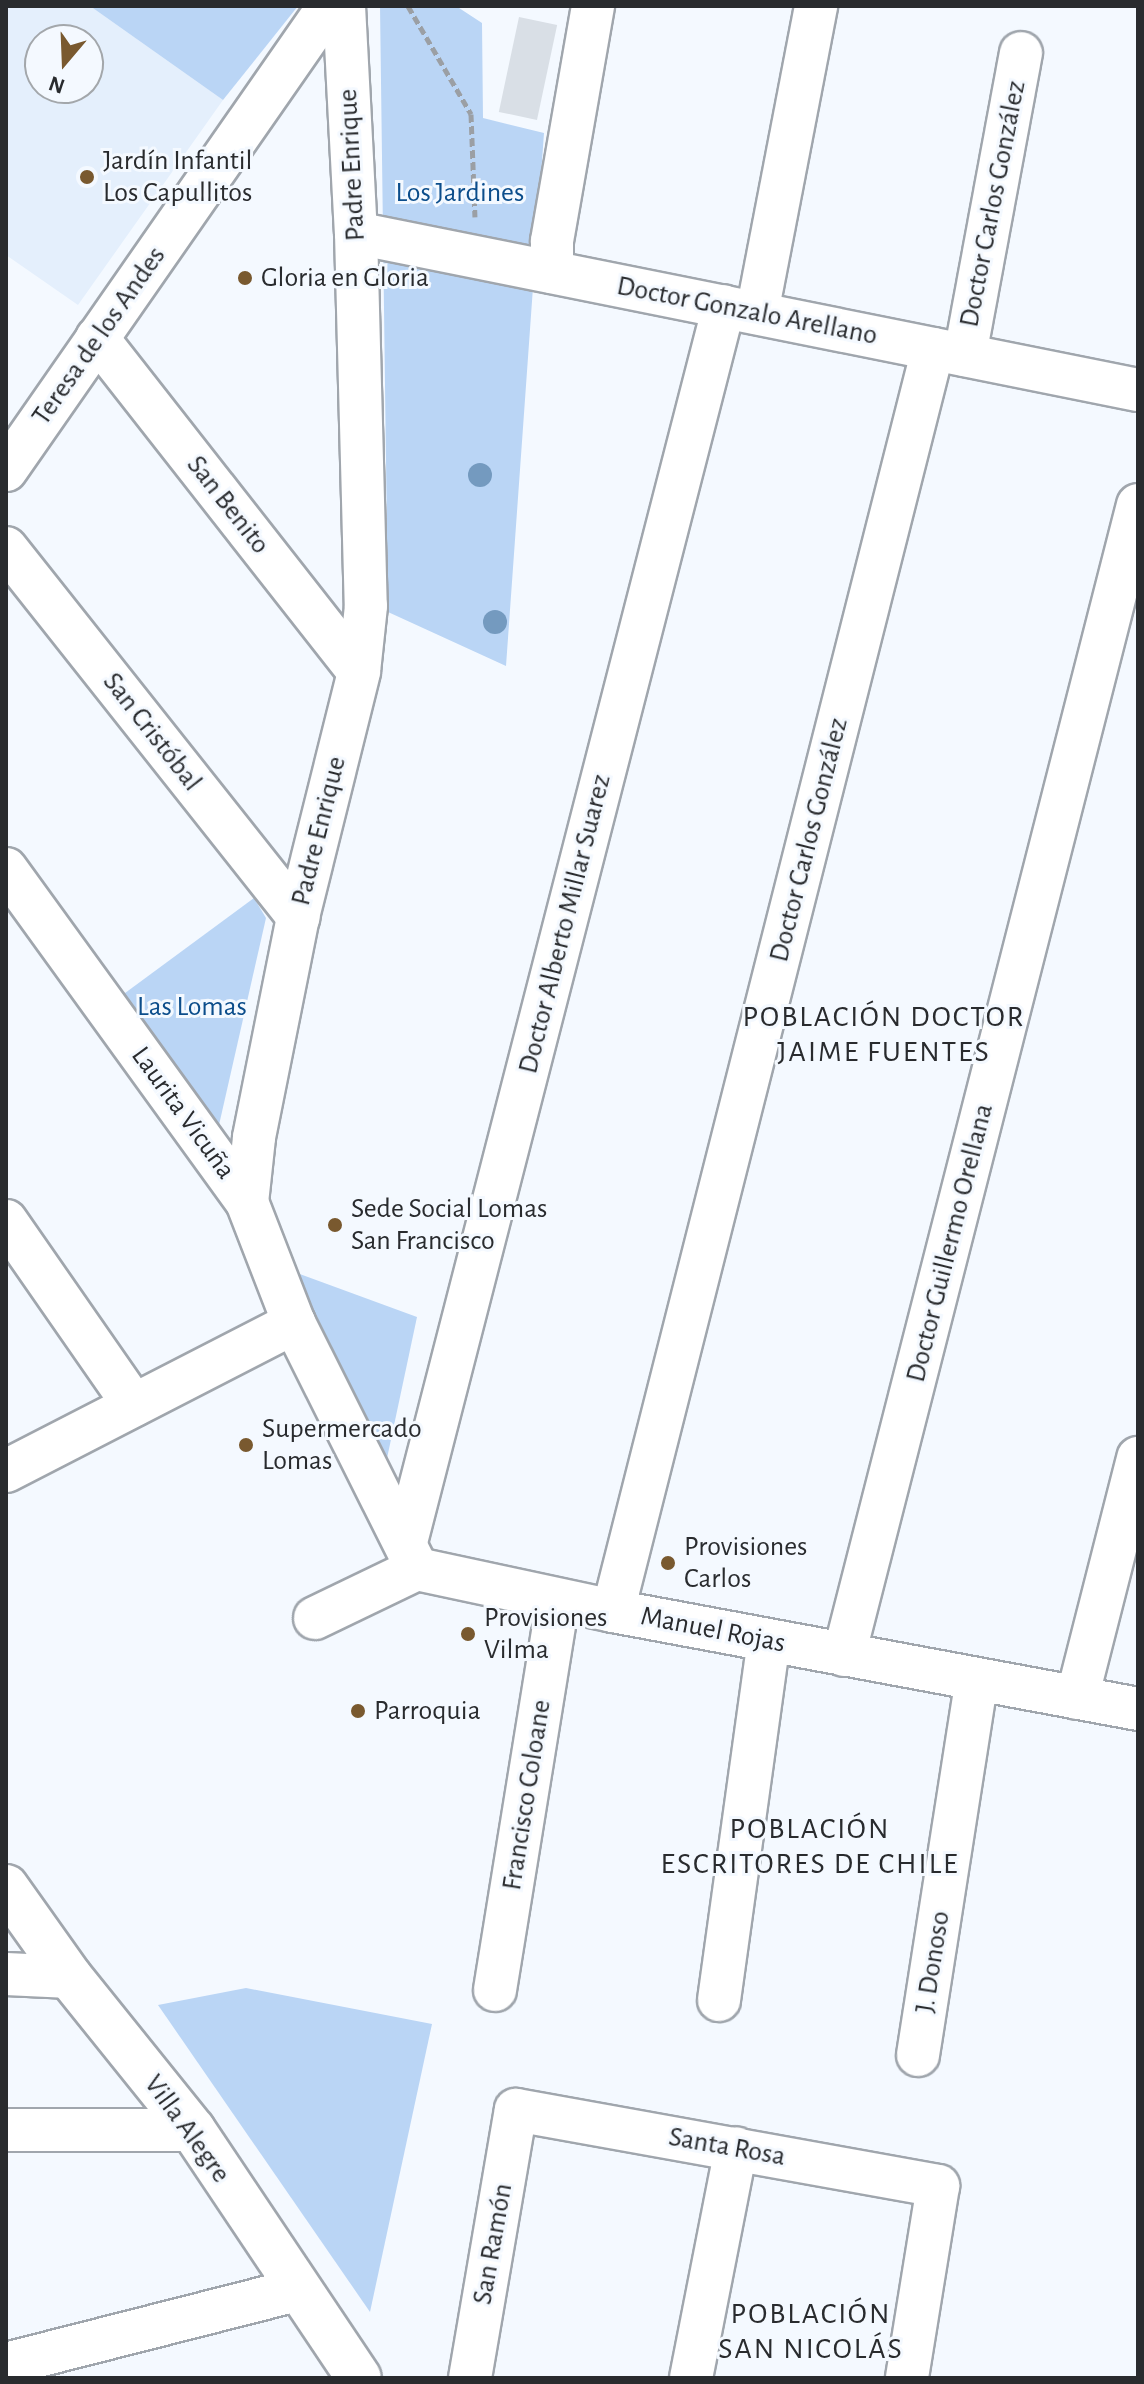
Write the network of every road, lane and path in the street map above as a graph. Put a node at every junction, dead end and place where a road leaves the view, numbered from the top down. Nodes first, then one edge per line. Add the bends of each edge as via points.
1 (329, 6) edge
2 (344, 6) edge
3 (408, 6) edge
4 (593, 6) edge
5 (816, 6) edge
6 (1021, 53) dead end
7 (356, 233) junction
8 (477, 258) junction
9 (552, 272) junction
10 (740, 310) junction
11 (97, 338) junction
12 (949, 352) junction
13 (1138, 390) edge
14 (6, 470) edge
15 (1138, 505) edge
16 (6, 548) edge
17 (359, 672) junction
18 (6, 869) edge
19 (298, 917) junction
20 (247, 1202) junction
21 (6, 1221) edge
22 (294, 1323) junction
23 (134, 1405) junction
24 (1138, 1458) edge
25 (6, 1471) edge
26 (412, 1555) junction
27 (558, 1600) junction
28 (613, 1611) junction
29 (315, 1618) dead end
30 (769, 1641) junction
31 (844, 1655) junction
32 (977, 1680) junction
33 (1077, 1698) junction
34 (1138, 1709) edge
35 (6, 1887) edge
36 (6, 1974) edge
37 (70, 1977) junction
38 (495, 1990) dead end
39 (719, 2000) dead end
40 (918, 2055) dead end
41 (516, 2110) joint
42 (6, 2130) edge
43 (193, 2130) junction
44 (736, 2148) junction
45 (297, 2290) junction
46 (12, 2371) edge
47 (359, 2378) edge
48 (470, 2378) edge
49 (691, 2378) edge
50 (907, 2378) edge

1 - 11 street, Teresa de los Andes
2 - 7 street, Padre Enrique
3 - 8 path via 471,114
4 - 9 street via 552,241
5 - 10 street, Doctor Alberto Millar Suarez
6 - 12 street, Doctor Carlos González
7 - 8 street, Doctor Gonzalo Arellano
7 - 17 street, Padre Enrique via 366,606
8 - 9 street, Doctor Gonzalo Arellano
9 - 10 street, Doctor Gonzalo Arellano
10 - 12 street, Doctor Gonzalo Arellano
10 - 26 street, Doctor Alberto Millar Suarez
11 - 14 street, Teresa de los Andes
11 - 17 street, San Benito
12 - 13 street, Doctor Gonzalo Arellano
12 - 28 street, Doctor Carlos González
15 - 31 street, Doctor Guillermo Orellana
16 - 19 street, San Cristóbal
17 - 19 street, Padre Enrique
18 - 20 street, Laurita Vicuña
19 - 20 street, Padre Enrique via 254,1138
20 - 22 street, Padre Enrique
21 - 23 street
22 - 23 street
22 - 26 street
23 - 25 street
24 - 33 street
26 - 27 street, Manuel Rojas
26 - 29 street
27 - 28 street, Manuel Rojas
27 - 38 street, Francisco Coloane
28 - 30 street, Manuel Rojas
30 - 31 street, Manuel Rojas
30 - 39 street
31 - 32 street, Manuel Rojas
32 - 33 street, Manuel Rojas
32 - 40 street, J. Donoso
33 - 34 street, Manuel Rojas
35 - 37 main road, Villa Alegre
36 - 37 street
37 - 43 main road, Villa Alegre
41 - 44 street, Santa Rosa
41 - 48 street, San Ramón
42 - 43 street
43 - 45 main road, Villa Alegre
44 - 49 street
44 - 50 street, Santa Rosa via 938,2186
45 - 46 street
45 - 47 main road, Villa Alegre

